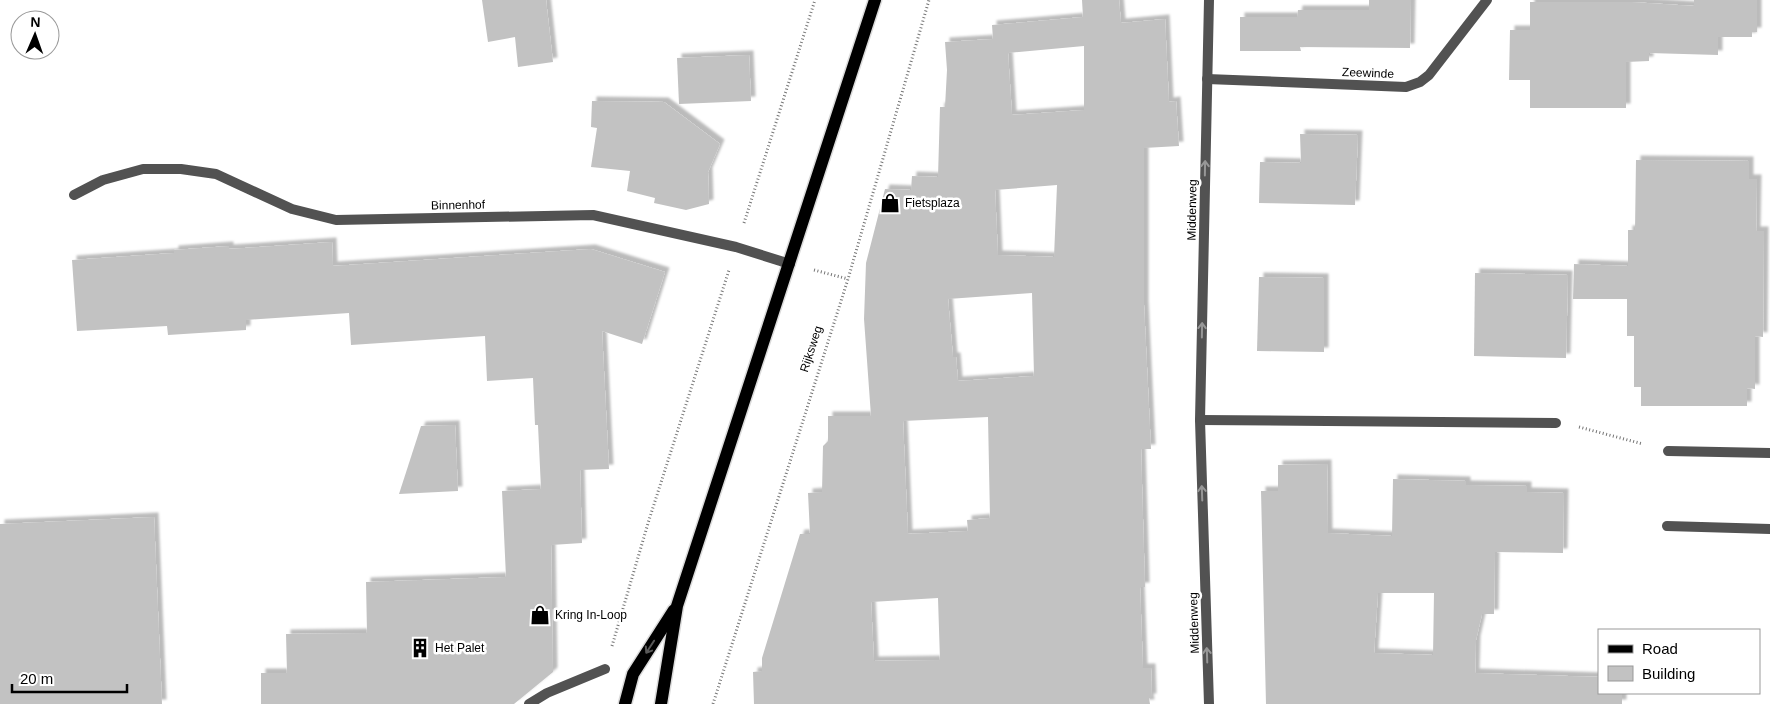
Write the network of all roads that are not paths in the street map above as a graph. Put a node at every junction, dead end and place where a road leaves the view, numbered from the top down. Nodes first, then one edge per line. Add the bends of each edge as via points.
1 (875, 0) edge
2 (1209, 0) edge
3 (1487, 0) edge
4 (1207, 80) junction
5 (74, 194) dead end
6 (790, 264) junction
7 (1200, 420) junction
8 (1556, 423) road end
9 (1668, 451) road end
10 (1770, 453) edge
11 (1667, 526) dead end
12 (1770, 529) edge
13 (677, 606) junction
14 (606, 669) road end
15 (529, 704) edge
16 (624, 704) edge
17 (662, 704) edge
18 (1209, 704) edge

1 - 6 main road
2 - 4 street, Middenweg
3 - 4 street, Zeewinde via 1430,75 1406,87
7 -> 4 street, Middenweg
5 - 6 street, Binnenhof via 103,180 143,170 181,169 216,174 292,208 336,220 592,214 736,247
6 - 13 main road
7 - 8 street
18 -> 7 street, Middenweg
9 - 10 street
11 - 12 street
13 -> 16 main road via 633,674
13 - 17 main road
14 - 15 street via 547,693

